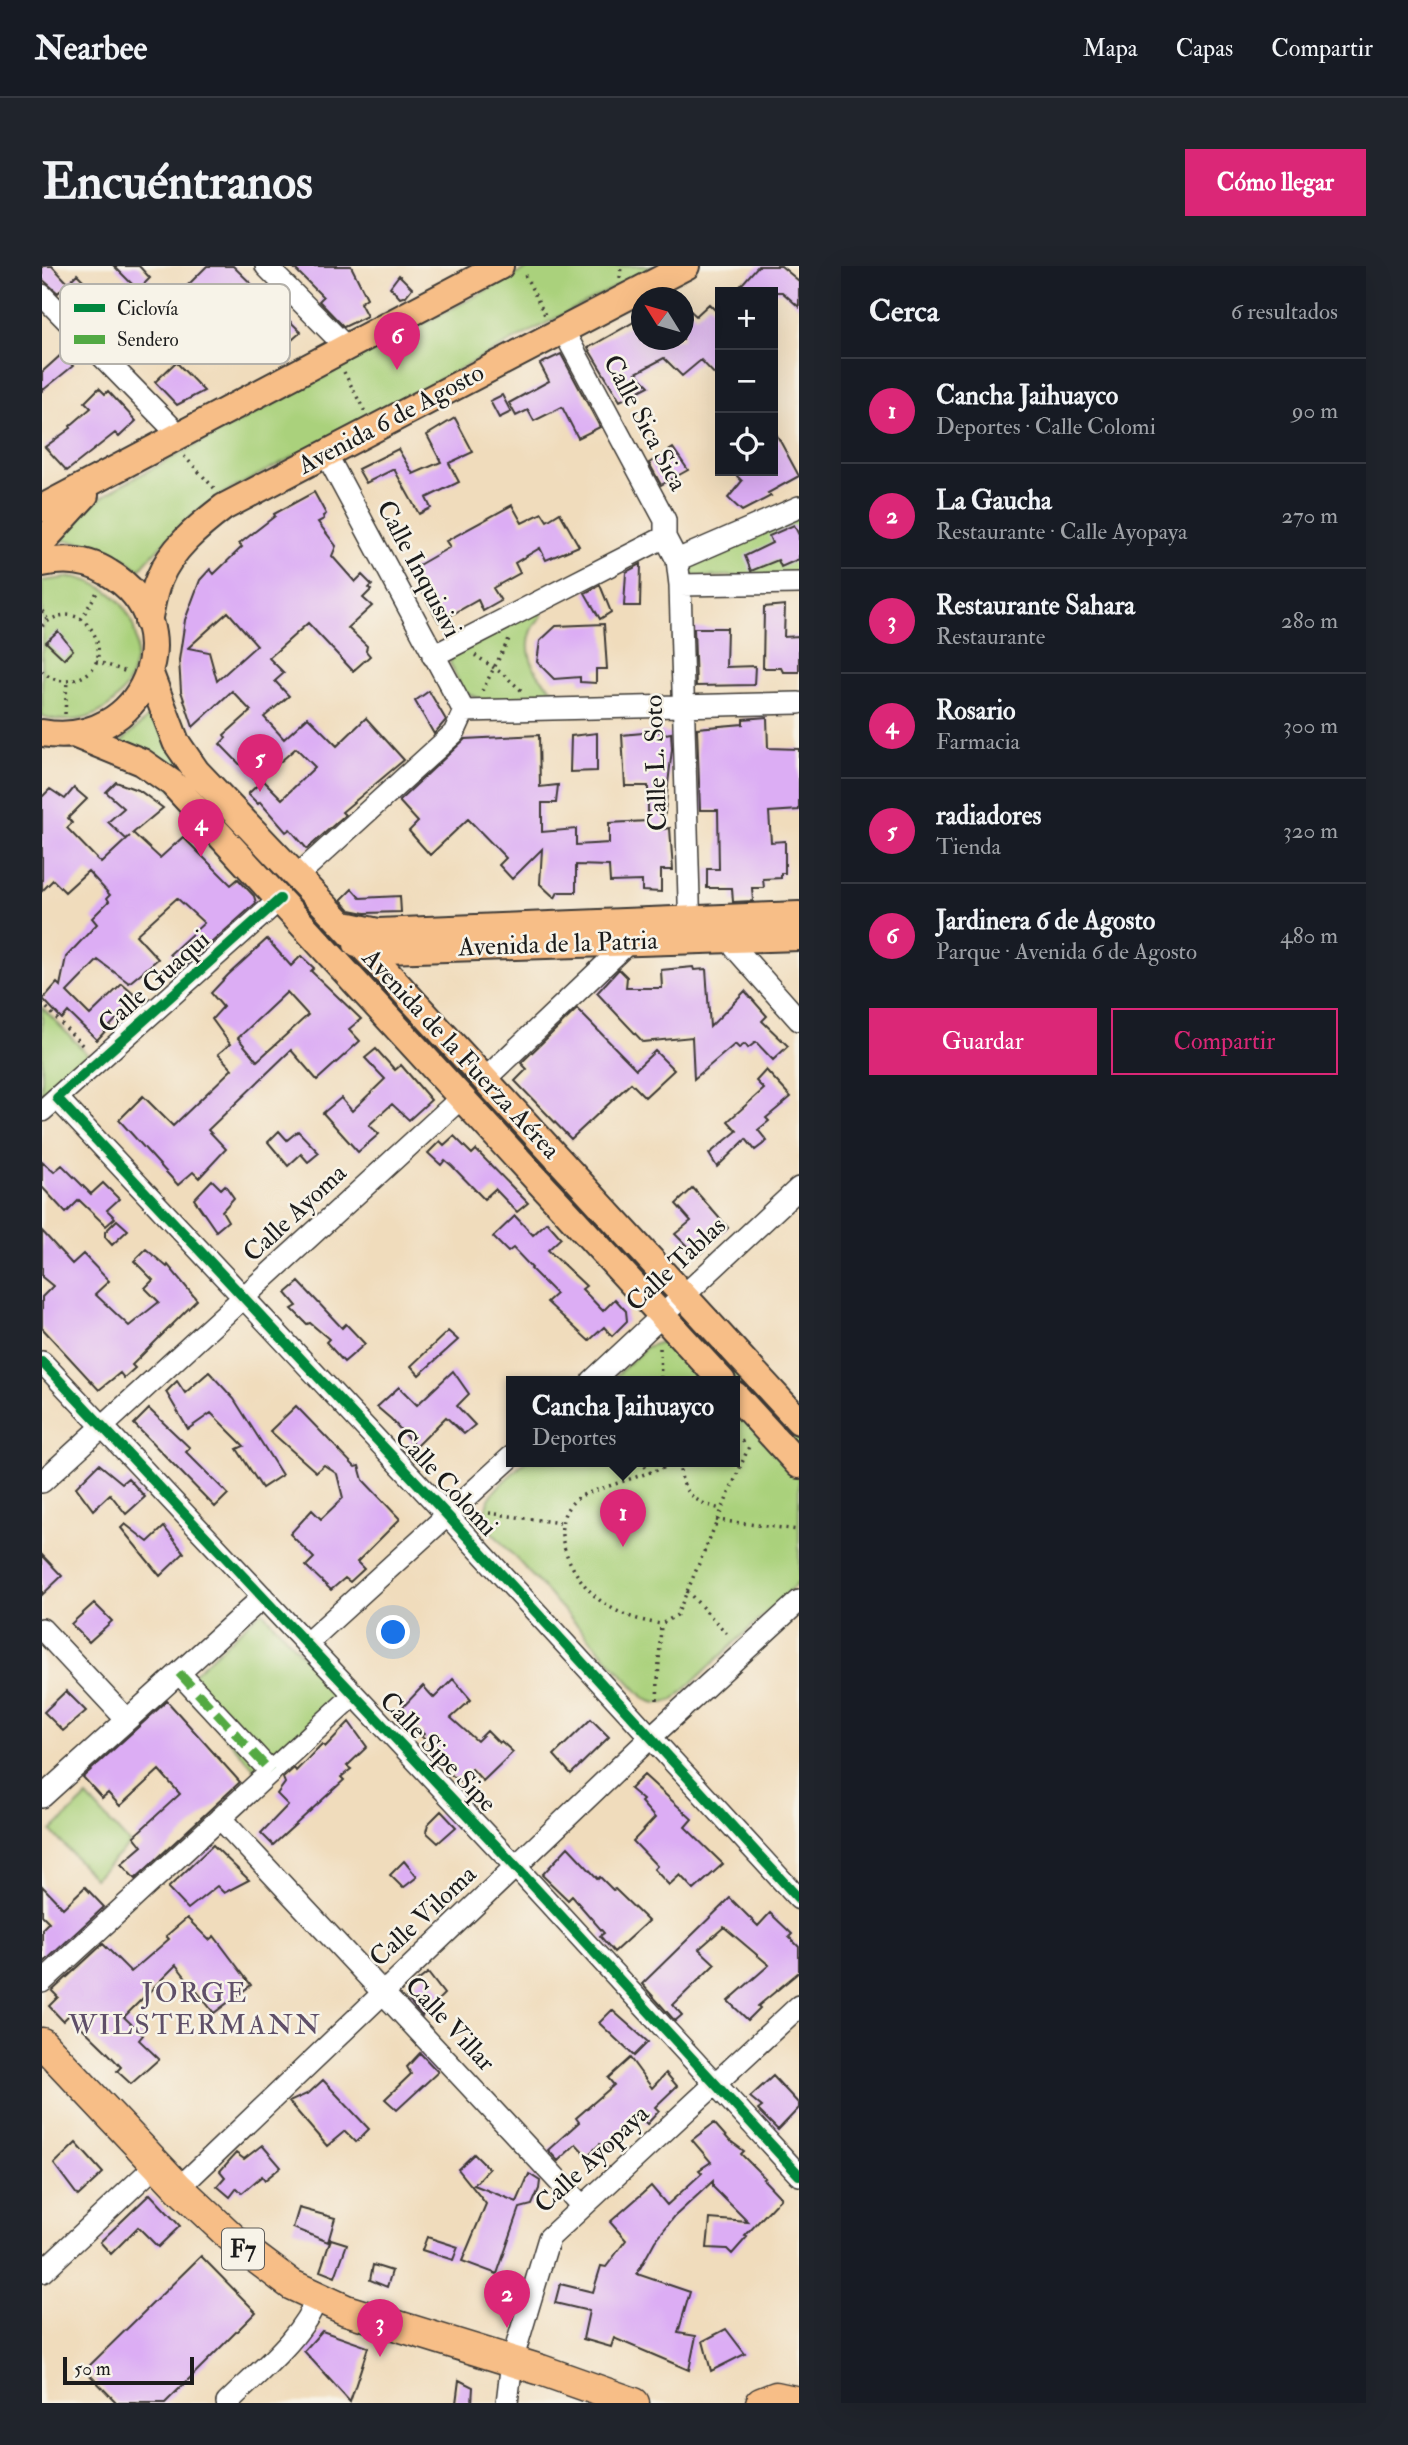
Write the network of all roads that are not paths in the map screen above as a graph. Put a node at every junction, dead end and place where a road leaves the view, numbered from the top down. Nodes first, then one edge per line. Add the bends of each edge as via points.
1 (266, 266) edge
2 (500, 266) edge
3 (685, 266) edge
4 (281, 284) edge
5 (42, 295) edge
6 (290, 295) edge
7 (60, 314) edge
8 (555, 324) junction
9 (344, 359) junction
10 (106, 364) edge
11 (182, 446) junction
12 (325, 452) junction
13 (119, 467) junction
14 (799, 507) edge
15 (42, 508) edge
16 (665, 537) junction
17 (42, 542) edge
18 (677, 560) junction
19 (42, 564) edge
20 (799, 583) edge
21 (680, 585) junction
22 (148, 622) junction
23 (433, 656) junction
24 (140, 672) junction
25 (799, 703) edge
26 (682, 706) junction
27 (464, 711) junction
28 (56, 733) edge
29 (298, 876) junction
30 (280, 899) junction
31 (799, 915) edge
32 (690, 929) junction
33 (730, 929) junction
34 (351, 934) junction
35 (799, 937) edge
36 (317, 940) junction
37 (629, 942) junction
38 (408, 950) junction
39 (399, 988) junction
40 (799, 1020) edge
41 (484, 1080) junction
42 (461, 1098) junction
43 (47, 1104) edge
44 (799, 1188) edge
45 (683, 1295) junction
46 (243, 1299) junction
47 (662, 1315) junction
48 (42, 1362) edge
49 (597, 1376) edge
50 (717, 1376) edge
51 (740, 1400) edge
52 (799, 1421) edge
53 (103, 1427) junction
54 (506, 1462) edge
55 (799, 1465) edge
56 (42, 1482) edge
57 (448, 1516) junction
58 (263, 1597) junction
59 (799, 1601) edge
60 (42, 1629) edge
61 (306, 1644) junction
62 (179, 1673) junction
63 (353, 1696) junction
64 (127, 1720) junction
65 (651, 1737) junction
66 (271, 1772) junction
67 (42, 1797) edge
68 (220, 1818) junction
69 (516, 1867) junction
70 (799, 1899) edge
71 (42, 1982) edge
72 (383, 1992) junction
73 (799, 2006) edge
74 (42, 2043) edge
75 (714, 2083) junction
76 (157, 2164) junction
77 (799, 2175) edge
78 (179, 2188) junction
79 (582, 2206) junction
80 (42, 2272) edge
81 (317, 2298) junction
82 (512, 2361) junction
83 (796, 2394) edge
84 (227, 2403) edge
85 (507, 2403) edge
86 (634, 2403) edge
87 (761, 2403) edge

1 - 4 street
2 - 9 main road
3 - 8 main road, Avenida 6 de Agosto
5 - 7 street
6 - 9 street
8 - 12 main road, Avenida 6 de Agosto
8 - 16 street, Calle Sica Sica via 665,520
9 - 11 main road
10 - 11 street
11 - 13 main road
12 - 22 main road, Avenida 6 de Agosto via 224,507 199,526 167,564
12 - 23 street, Calle Inquisivi
13 - 15 main road
13 - 17 main road via 72,507
14 - 18 street
16 - 18 street, Calle Sica Sica
16 - 23 street
18 - 21 street, Calle Sica Sica
19 - 22 main road via 77,561 104,569 136,596
20 - 21 street
21 - 26 street, Calle L. Soto
22 - 24 main road via 152,651
23 - 27 street, Calle Inquisivi
24 - 28 main road via 139,695 122,714 101,728
24 - 29 main road, Avenida de la Fuerza Aérea via 196,771
25 - 26 street
26 - 27 street
26 - 32 street, Calle L. Soto
27 - 29 street via 454,733
28 - 30 main road, Avenida de la Fuerza Aérea via 118,751 155,769
29 - 34 main road, Avenida de la Fuerza Aérea
30 - 36 main road, Avenida de la Fuerza Aérea
30 - 43 street, Calle Guaqui via 99,1063
31 - 33 main road, Avenida de la Patria
32 - 33 main road, Avenida de la Patria
32 - 34 main road, Avenida de la Patria
32 - 37 main road, Avenida de la Patria
33 - 35 main road, Avenida de la Patria
33 - 40 street via 734,948
34 - 36 main road, Avenida de la Patria
34 - 38 main road, Avenida de la Patria via 385,950
34 - 39 main road, Avenida de la Fuerza Aérea
36 - 42 main road, Avenida de la Fuerza Aérea
37 - 38 main road, Avenida de la Patria
37 - 41 street
38 - 39 main road via 395,965
39 - 41 main road, Avenida de la Fuerza Aérea
41 - 45 main road, Avenida de la Fuerza Aérea
42 - 46 street, Calle Ayoma
42 - 47 main road, Avenida de la Fuerza Aérea
43 - 46 street, Calle Colomi
44 - 45 street, Calle Tablas
45 - 47 street, Calle Tablas
45 - 52 main road, Avenida de la Fuerza Aérea
46 - 53 street, Calle Ayoma
46 - 57 street, Calle Colomi
47 - 49 street, Calle Tablas
47 - 50 main road, Avenida de la Fuerza Aérea
48 - 53 street, Calle Sipe Sipe
51 - 55 main road
53 - 56 street, Calle Ayoma
53 - 58 street, Calle Sipe Sipe
54 - 57 street
57 - 61 street
57 - 65 street, Calle Colomi
58 - 61 street, Calle Sipe Sipe
58 - 62 street
59 - 65 street, Calle Viloma
60 - 64 street
61 - 63 street, Calle Sipe Sipe
62 - 64 street
62 - 66 street
63 - 66 street
63 - 69 street, Calle Sipe Sipe
64 - 67 street
65 - 69 street, Calle Viloma
65 - 70 street, Calle Colomi
66 - 68 street
68 - 71 street
68 - 72 street, Calle Villar
69 - 72 street, Calle Viloma
69 - 75 street, Calle Sipe Sipe
72 - 78 street, Calle Viloma
72 - 79 street, Calle Villar
73 - 75 street, Calle Ayopaya
74 - 76 highway, F7
75 - 77 street, Calle Sipe Sipe
75 - 79 street, Calle Ayopaya
76 - 78 highway, F7
76 - 80 street
78 - 81 highway, F7 via 244,2249
79 - 82 street, Calle Ayopaya via 549,2238
81 - 82 highway, F7
81 - 84 street via 298,2332
82 - 85 street, Calle Ayopaya
82 - 86 highway, F7
83 - 87 highway

